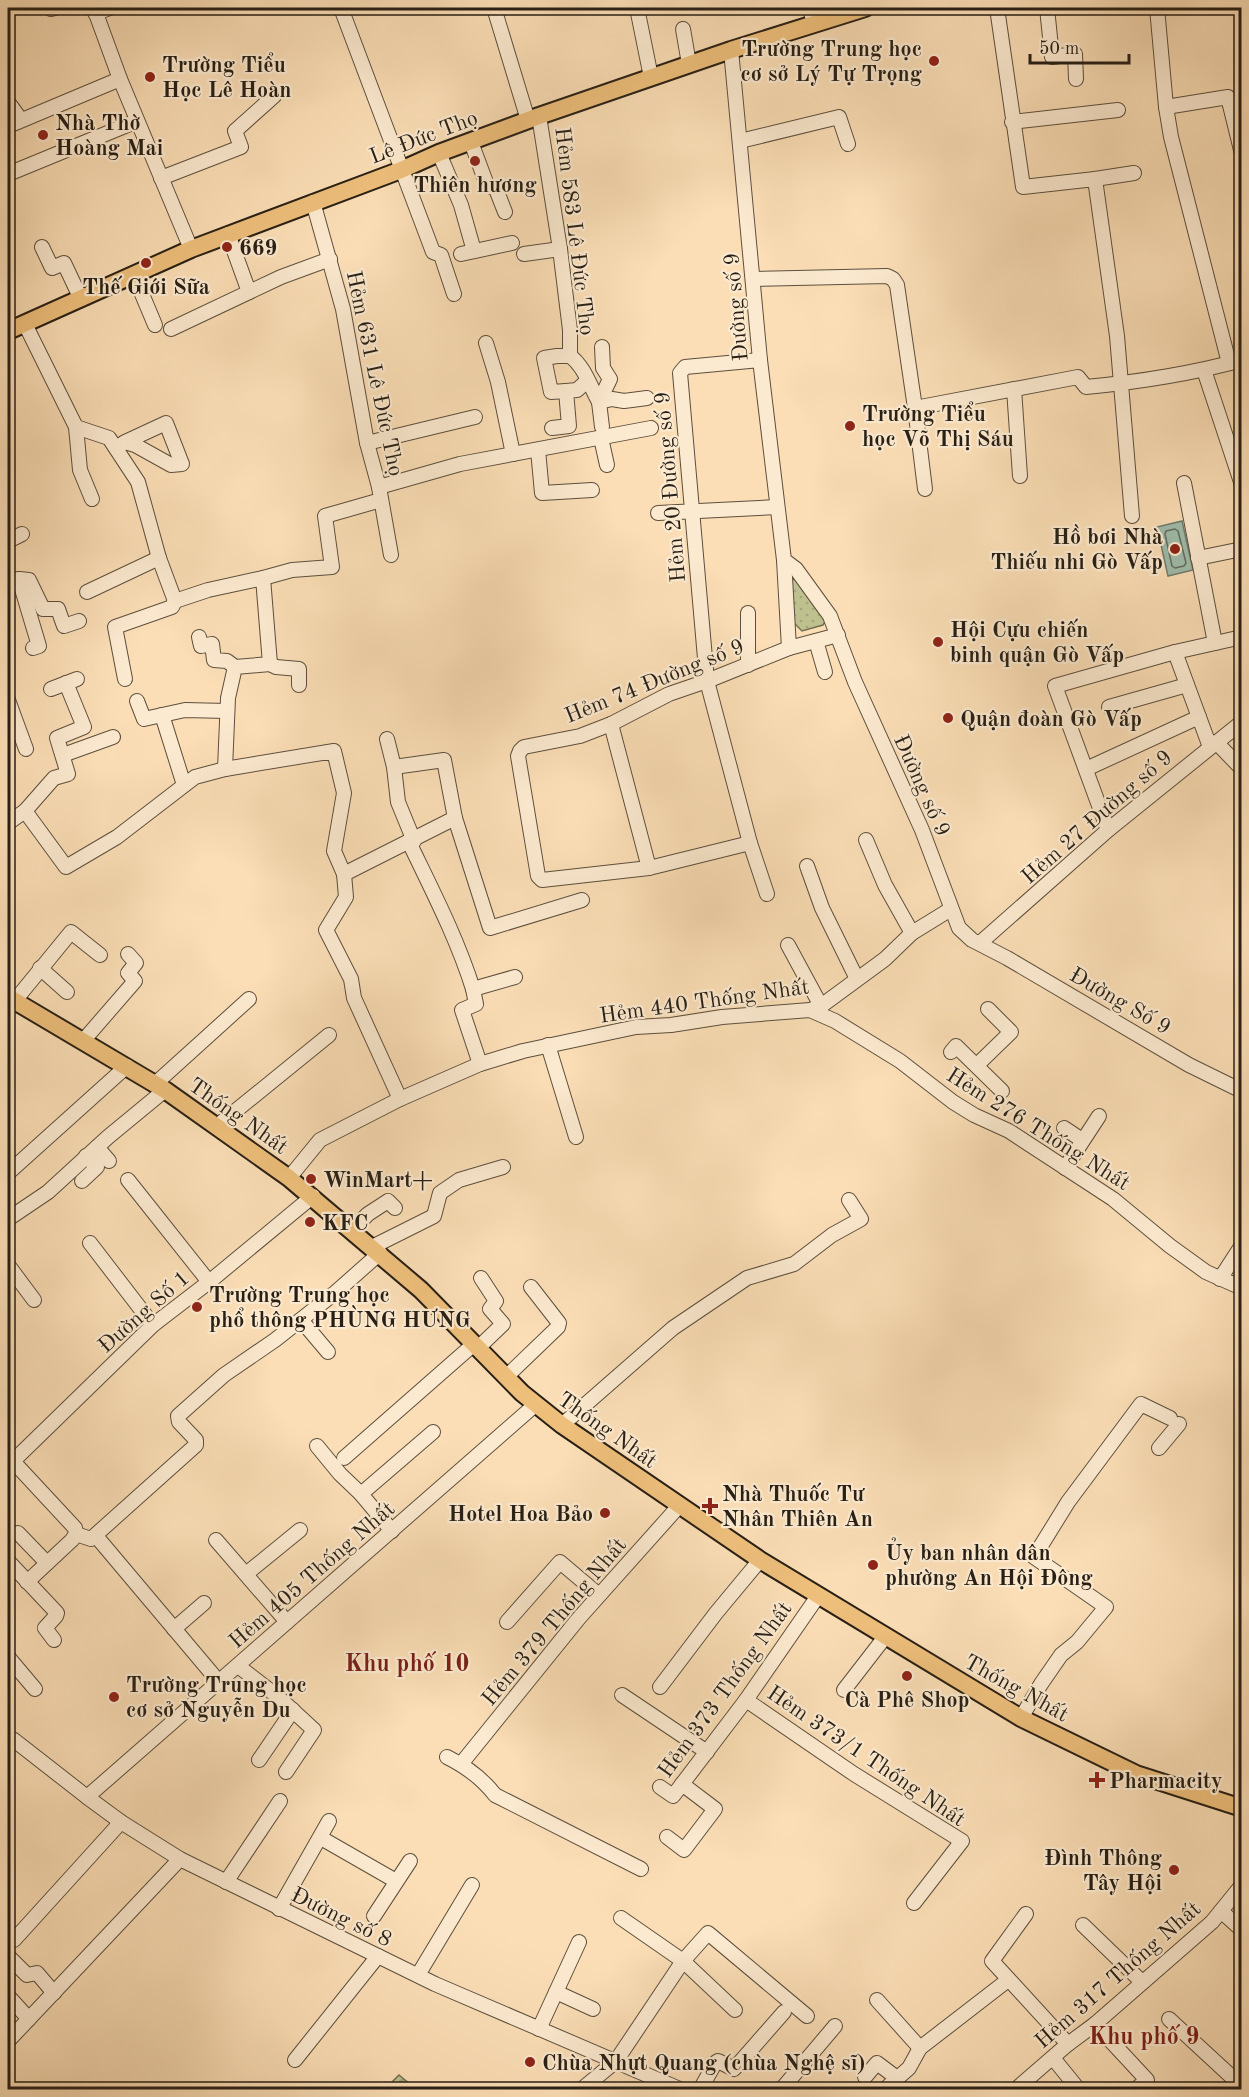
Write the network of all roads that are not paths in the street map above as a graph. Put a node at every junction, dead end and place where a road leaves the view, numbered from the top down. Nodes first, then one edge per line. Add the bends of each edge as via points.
1 (50, 8) edge
2 (56, 8) edge
3 (110, 8) edge
4 (341, 8) edge
5 (494, 8) edge
6 (637, 8) edge
7 (865, 8) edge
8 (997, 8) edge
9 (1047, 8) edge
10 (1158, 8) edge
11 (95, 10) edge
12 (812, 16) edge
13 (683, 29) dead end
14 (731, 50) junction
15 (689, 64) junction
16 (651, 77) junction
17 (120, 79) junction
18 (1076, 79) dead end
19 (274, 96) dead end
20 (8, 102) edge
21 (1166, 107) junction
22 (1118, 110) dead end
23 (534, 118) junction
24 (21, 120) junction
25 (137, 121) junction
26 (1012, 122) junction
27 (8, 126) edge
28 (740, 141) junction
29 (471, 142) junction
30 (848, 144) dead end
31 (439, 153) junction
32 (1242, 154) edge
33 (401, 170) junction
34 (1134, 173) dead end
35 (8, 174) edge
36 (161, 178) junction
37 (1095, 179) junction
38 (313, 202) junction
39 (505, 212) dead end
40 (228, 234) junction
41 (512, 243) dead end
42 (42, 247) dead end
43 (191, 249) junction
44 (560, 249) junction
45 (524, 254) dead end
46 (330, 259) junction
47 (134, 275) junction
48 (754, 279) junction
49 (249, 292) junction
50 (454, 294) dead end
51 (81, 299) junction
52 (24, 324) junction
53 (155, 325) dead end
54 (171, 329) dead end
55 (8, 331) edge
56 (486, 343) dead end
57 (602, 347) dead end
58 (570, 356) junction
59 (760, 360) junction
60 (1235, 362) edge
61 (1204, 370) junction
62 (587, 381) junction
63 (1121, 384) junction
64 (1014, 389) junction
65 (566, 391) junction
66 (647, 398) dead end
67 (599, 402) junction
68 (915, 408) junction
69 (475, 417) dead end
70 (76, 427) junction
71 (552, 428) dead end
72 (651, 428) dead end
73 (601, 432) junction
74 (367, 443) junction
75 (538, 450) junction
76 (513, 454) junction
77 (607, 465) dead end
78 (1020, 476) dead end
79 (1184, 483) dead end
80 (1242, 485) edge
81 (925, 489) dead end
82 (592, 490) dead end
83 (380, 493) junction
84 (92, 499) dead end
85 (777, 507) junction
86 (691, 512) junction
87 (658, 513) dead end
88 (1132, 516) dead end
89 (22, 534) dead end
90 (8, 541) edge
91 (1242, 549) edge
92 (391, 555) dead end
93 (159, 558) junction
94 (1198, 558) junction
95 (784, 560) junction
96 (263, 579) junction
97 (13, 581) edge
98 (87, 592) dead end
99 (174, 601) junction
100 (748, 613) dead end
101 (79, 621) dead end
102 (838, 635) junction
103 (199, 637) dead end
104 (1242, 637) edge
105 (816, 641) junction
106 (1215, 643) junction
107 (33, 648) dead end
108 (789, 648) junction
109 (1175, 652) junction
110 (270, 664) junction
111 (748, 665) junction
112 (235, 667) junction
113 (825, 672) dead end
114 (125, 679) dead end
115 (707, 681) junction
116 (300, 685) dead end
117 (1187, 686) junction
118 (51, 689) dead end
119 (8, 700) edge
120 (137, 701) dead end
121 (1109, 707) dead end
122 (227, 711) junction
123 (162, 715) junction
124 (1199, 717) junction
125 (1242, 722) edge
126 (611, 724) junction
127 (113, 737) dead end
128 (387, 739) dead end
129 (1213, 745) junction
130 (26, 749) dead end
131 (63, 755) junction
132 (394, 767) junction
133 (225, 769) junction
134 (1086, 769) junction
135 (1242, 769) edge
136 (184, 785) junction
137 (25, 811) junction
138 (455, 818) junction
139 (8, 823) edge
140 (1108, 830) junction
141 (866, 840) dead end
142 (411, 841) junction
143 (750, 843) junction
144 (807, 866) dead end
145 (649, 868) junction
146 (344, 874) junction
147 (767, 894) dead end
148 (582, 900) dead end
149 (951, 909) junction
150 (912, 933) junction
151 (980, 944) junction
152 (788, 945) dead end
153 (128, 954) dead end
154 (99, 956) dead end
155 (40, 968) junction
156 (515, 977) dead end
157 (857, 979) junction
158 (473, 989) junction
159 (68, 992) dead end
160 (249, 999) dead end
161 (9, 1002) edge
162 (815, 1008) junction
163 (988, 1009) dead end
164 (329, 1035) dead end
165 (83, 1041) junction
166 (548, 1046) junction
167 (951, 1052) dead end
168 (480, 1064) junction
169 (976, 1065) junction
170 (127, 1066) junction
171 (160, 1087) junction
172 (1002, 1090) dead end
173 (1242, 1091) edge
174 (400, 1100) junction
175 (1100, 1116) dead end
176 (217, 1126) junction
177 (1064, 1128) dead end
178 (576, 1137) dead end
179 (1082, 1140) junction
180 (92, 1152) junction
181 (109, 1161) dead end
182 (503, 1167) dead end
183 (1065, 1168) junction
184 (8, 1173) edge
185 (290, 1178) junction
186 (128, 1180) dead end
187 (82, 1181) dead end
188 (313, 1196) junction
189 (849, 1200) dead end
190 (395, 1208) dead end
191 (8, 1219) edge
192 (352, 1230) junction
193 (90, 1243) dead end
194 (1242, 1245) edge
195 (376, 1250) junction
196 (8, 1265) edge
197 (481, 1278) dead end
198 (1220, 1279) junction
199 (209, 1282) junction
200 (531, 1287) dead end
201 (1242, 1288) edge
202 (34, 1300) dead end
203 (301, 1320) junction
204 (153, 1324) junction
205 (476, 1346) junction
206 (328, 1352) dead end
207 (506, 1377) junction
208 (535, 1405) junction
209 (562, 1425) junction
210 (434, 1432) dead end
211 (317, 1446) dead end
212 (1159, 1449) dead end
213 (344, 1458) dead end
214 (9, 1461) edge
215 (361, 1494) junction
216 (679, 1506) junction
217 (300, 1530) dead end
218 (392, 1531) junction
219 (18, 1533) dead end
220 (76, 1534) junction
221 (96, 1536) junction
222 (216, 1540) dead end
223 (760, 1560) junction
224 (8, 1561) edge
225 (47, 1563) junction
226 (246, 1574) junction
227 (27, 1582) junction
228 (599, 1595) junction
229 (818, 1596) junction
230 (204, 1603) dead end
231 (287, 1622) junction
232 (507, 1622) dead end
233 (174, 1629) junction
234 (885, 1637) junction
235 (54, 1640) dead end
236 (8, 1657) edge
237 (238, 1666) junction
238 (219, 1682) junction
239 (660, 1687) dead end
240 (36, 1689) dead end
241 (844, 1690) dead end
242 (622, 1695) dead end
243 (746, 1700) junction
244 (293, 1710) junction
245 (1022, 1718) junction
246 (8, 1739) edge
247 (707, 1752) junction
248 (447, 1757) dead end
249 (259, 1760) dead end
250 (461, 1764) junction
251 (286, 1772) dead end
252 (682, 1784) junction
253 (660, 1787) dead end
254 (87, 1797) junction
255 (280, 1800) dead end
256 (1242, 1808) edge
257 (329, 1821) dead end
258 (121, 1822) junction
259 (667, 1837) dead end
260 (321, 1838) junction
261 (180, 1859) junction
262 (410, 1861) dead end
263 (641, 1869) dead end
264 (396, 1881) junction
265 (226, 1882) junction
266 (472, 1885) dead end
267 (1242, 1885) edge
268 (914, 1903) dead end
269 (279, 1909) junction
270 (1221, 1911) junction
271 (1026, 1914) dead end
272 (374, 1916) dead end
273 (621, 1918) dead end
274 (1083, 1925) dead end
275 (1242, 1930) edge
276 (8, 1940) edge
277 (579, 1942) dead end
278 (378, 1956) junction
279 (9, 1957) dead end
280 (683, 1961) junction
281 (418, 1975) junction
282 (1008, 1980) junction
283 (1142, 1982) junction
284 (556, 1992) junction
285 (54, 1993) junction
286 (8, 1996) edge
287 (877, 2000) dead end
288 (593, 2009) dead end
289 (735, 2010) dead end
290 (784, 2012) dead end
291 (807, 2016) dead end
292 (29, 2019) junction
293 (1169, 2019) dead end
294 (1095, 2024) junction
295 (835, 2026) dead end
296 (539, 2029) junction
297 (8, 2041) edge
298 (1068, 2044) junction
299 (920, 2048) junction
300 (1053, 2058) junction
301 (296, 2060) dead end
302 (616, 2061) junction
303 (865, 2077) dead end
304 (897, 2078) junction
305 (1234, 2079) dead end
306 (581, 2090) edge
307 (682, 2090) edge
308 (700, 2090) edge
309 (781, 2090) edge
310 (884, 2090) edge
311 (1015, 2090) edge
312 (1079, 2090) edge
313 (1135, 2090) edge

1 - 2 street
3 - 11 street
4 - 33 street
5 - 23 street, Hẻm 583 Lê Đức Thọ
6 - 16 street
7 - 12 main road, Lê Đức Thọ
8 - 26 street
9 - 18 street via 1052,57 1075,54
10 - 21 street
11 - 17 street
12 - 14 main road, Lê Đức Thọ
13 - 15 street
14 - 15 main road, Lê Đức Thọ
14 - 28 street, Đường số 9
15 - 16 main road, Lê Đức Thọ
16 - 23 main road, Lê Đức Thọ
17 - 24 street
17 - 25 street
19 - 36 street via 235,131 241,147
20 - 24 street
21 - 32 street via 1228,97
21 - 60 street via 1171,137
22 - 26 street
23 - 29 main road, Lê Đức Thọ
23 - 44 street, Hẻm 583 Lê Đức Thọ
24 - 27 street
25 - 35 street
25 - 36 street
26 - 37 street via 1023,188
28 - 30 street via 839,117
28 - 48 street, Đường số 9
29 - 31 main road, Lê Đức Thọ
29 - 39 street via 487,185 496,189
31 - 33 main road, Lê Đức Thọ
31 - 41 street via 461,205 467,252
33 - 38 main road, Lê Đức Thọ
33 - 50 street via 433,252 441,255
34 - 37 street
36 - 43 street
37 - 63 street via 1118,336
38 - 40 main road, Lê Đức Thọ
38 - 46 street, Hẻm 631 Lê Đức Thọ
40 - 43 main road, Lê Đức Thọ
40 - 49 street
42 - 51 street via 52,268 64,263
43 - 47 main road, Lê Đức Thọ
44 - 45 street
44 - 58 street, Hẻm 583 Lê Đức Thọ
46 - 49 street
46 - 74 street, Hẻm 631 Lê Đức Thọ
47 - 51 main road, Lê Đức Thọ
47 - 53 street
48 - 59 street, Đường số 9
48 - 68 street via 893,279
49 - 54 street
51 - 52 main road, Lê Đức Thọ
52 - 55 main road, Lê Đức Thọ
52 - 70 street
56 - 76 street
57 - 67 street via 603,368 610,379
58 - 62 street, Hẻm 583 Lê Đức Thọ via 580,363
58 - 65 street via 544,358 551,392
59 - 85 street, Đường số 9
59 - 86 street, Hẻm 20 Đường số 9 via 681,369
60 - 61 street
61 - 63 street
61 - 80 street
62 - 65 street via 577,390
62 - 67 street, Hẻm 583 Lê Đức Thọ
63 - 64 street via 1086,387 1078,377
63 - 88 street
64 - 68 street
64 - 78 street
65 - 71 street via 569,426
66 - 67 street
67 - 73 street
68 - 81 street
69 - 74 street
70 - 84 street via 80,470
70 - 93 street via 120,445 138,482
72 - 73 street
73 - 75 street
73 - 77 street
74 - 83 street, Hẻm 631 Lê Đức Thọ
75 - 76 street
75 - 82 street via 542,493
76 - 83 street via 460,464
79 - 94 street
83 - 92 street, Hẻm 631 Lê Đức Thọ
83 - 96 street via 325,516 332,567 292,570
85 - 86 street
85 - 95 street, Đường số 9
86 - 87 street
86 - 115 street, Hẻm 20 Đường số 9
89 - 90 street
91 - 94 street
93 - 98 street
93 - 99 street
94 - 106 street
95 - 102 street, Đường số 9 via 796,569 830,616
95 - 108 street, Đường số 9
96 - 99 street
96 - 110 street
97 - 101 street via 29,580 43,609 58,609 64,626
97 - 107 street via 39,646
99 - 114 street via 172,607 115,627
100 - 111 street
102 - 105 street
102 - 149 street, Đường số 9
103 - 112 street via 201,646 212,644 214,660 227,661
104 - 106 street
105 - 108 street
105 - 113 street
106 - 109 street
108 - 111 street, Hẻm 74 Đường số 9
109 - 117 street
109 - 134 street via 1055,686
110 - 112 street
110 - 116 street via 299,669
111 - 115 street, Hẻm 74 Đường số 9
112 - 122 street
115 - 126 street, Hẻm 74 Đường số 9 via 669,694
115 - 143 street, Hẻm 20 Đường số 9
117 - 121 street
117 - 124 street
118 - 131 street via 72,681 84,727 57,738
119 - 130 street
120 - 123 street via 144,719
122 - 123 street via 184,710
122 - 133 street
123 - 136 street
124 - 129 street
124 - 134 street
125 - 129 street, Hẻm 27 Đường số 9
126 - 145 street
126 - 145 street, Hẻm 74 Đường số 9 via 520,751 538,876 542,880
127 - 131 street
128 - 132 street
129 - 135 street
129 - 140 street, Hẻm 27 Đường số 9
131 - 137 street via 68,774 54,778
132 - 138 street via 444,760
132 - 142 street via 398,801
133 - 136 street via 195,777
133 - 146 street via 334,751 344,793 334,851
134 - 140 street
136 - 137 street via 117,837 66,867
137 - 139 street
138 - 142 street
138 - 148 street via 490,928
140 - 151 street, Hẻm 27 Đường số 9
141 - 150 street
142 - 146 street
142 - 158 street
143 - 145 street, Hẻm 74 Đường số 9
143 - 147 street, Hẻm 20 Đường số 9
144 - 157 street via 822,908
146 - 174 street via 346,897 326,930 351,979 354,999
149 - 150 street, Hẻm 440 Thống Nhất
149 - 151 street, Đường số 9 via 959,928
150 - 157 street, Hẻm 440 Thống Nhất
151 - 173 street, Đường Số 9 via 1189,1065
152 - 162 street
153 - 165 street via 136,963 128,973 135,981
154 - 155 street via 70,932
155 - 159 street
155 - 161 street
156 - 158 street
157 - 162 street, Hẻm 440 Thống Nhất
158 - 168 street via 476,1004 462,1010
160 - 171 street
161 - 165 main road, Thống Nhất
162 - 166 street, Hẻm 440 Thống Nhất via 636,1027
162 - 183 street, Hẻm 276 Thống Nhất via 900,1061 953,1102 1009,1131
163 - 169 street via 1011,1032
164 - 176 street
165 - 170 main road, Thống Nhất
166 - 168 street, Hẻm 440 Thống Nhất
166 - 178 street
167 - 169 street via 956,1046
168 - 174 street, Hẻm 440 Thống Nhất
169 - 172 street
170 - 171 main road, Thống Nhất
170 - 184 street
171 - 176 main road, Thống Nhất
171 - 180 street
174 - 185 street, Hẻm 440 Thống Nhất via 320,1140
175 - 179 street
176 - 185 main road, Thống Nhất
177 - 179 street
179 - 183 street
180 - 181 street
180 - 187 street via 97,1167
180 - 191 street via 48,1192
182 - 195 street via 459,1180 440,1194 434,1216
183 - 198 street, Hẻm 276 Thống Nhất via 1121,1204 1170,1246
185 - 188 main road, Thống Nhất
186 - 199 street
188 - 192 main road, Thống Nhất
188 - 199 street, Đường Số 1
189 - 209 street via 861,1220 832,1235 794,1264 747,1278 673,1328
190 - 192 street via 388,1201
192 - 195 main road, Thống Nhất
193 - 204 street
194 - 198 street
195 - 203 street via 336,1292
195 - 205 main road, Thống Nhất
196 - 202 street
197 - 205 street via 496,1301 490,1309 503,1324
198 - 201 street, Hẻm 276 Thống Nhất
199 - 204 street, Đường Số 1
200 - 207 street via 559,1323 558,1327
203 - 206 street
203 - 221 street via 224,1375 178,1416 196,1445
204 - 214 street, Đường Số 1
205 - 207 main road, Thống Nhất
205 - 213 street
207 - 208 main road, Thống Nhất
208 - 209 main road, Thống Nhất
208 - 218 street, Hẻm 405 Thống Nhất
209 - 216 main road, Thống Nhất
210 - 215 street
211 - 215 street
212 - 245 street via 1175,1421 1141,1404 1068,1502 1034,1557 1106,1607 1061,1655
214 - 220 street via 75,1528
215 - 218 street
216 - 223 main road, Thống Nhất
216 - 228 street, Hẻm 379 Thống Nhất
217 - 226 street
218 - 231 street, Hẻm 405 Thống Nhất
219 - 225 street
220 - 221 street via 86,1539
220 - 225 street
221 - 233 street
222 - 226 street
223 - 229 main road, Thống Nhất
223 - 239 street
224 - 227 street
225 - 227 street
226 - 231 street
227 - 235 street via 57,1613 45,1628
228 - 232 street via 560,1562
228 - 250 street, Hẻm 379 Thống Nhất
229 - 234 main road, Thống Nhất
229 - 243 street, Hẻm 373 Thống Nhất
230 - 233 street
231 - 237 street, Hẻm 405 Thống Nhất
233 - 238 street
234 - 241 street
234 - 245 main road, Thống Nhất
236 - 240 street
237 - 238 street, Hẻm 405 Thống Nhất
237 - 244 street
238 - 254 street, Hẻm 405 Thống Nhất
242 - 247 street
243 - 247 street, Hẻm 373 Thống Nhất
243 - 268 street, Hẻm 373/1 Thống Nhất via 962,1841
244 - 249 street
244 - 251 street via 314,1730
245 - 256 main road, Thống Nhất via 1136,1774
246 - 254 street, Đường số 8
247 - 252 street, Hẻm 373 Thống Nhất
248 - 250 street
250 - 263 street via 495,1795
252 - 253 street, Hẻm 373 Thống Nhất via 673,1796
252 - 259 street via 715,1809 684,1850
254 - 258 street, Đường số 8
255 - 265 street
257 - 260 street
258 - 261 street, Đường số 8
258 - 276 street via 14,1940
260 - 264 street
260 - 269 street
261 - 265 street, Đường số 8
261 - 285 street
262 - 264 street
264 - 272 street
265 - 269 street, Đường số 8
266 - 281 street
267 - 270 street, Hẻm 317 Thống Nhất
269 - 278 street, Đường số 8
270 - 275 street
270 - 283 street, Hẻm 317 Thống Nhất
271 - 282 street via 992,1961
273 - 280 street
274 - 283 street
277 - 284 street
278 - 281 street, Đường số 8
278 - 301 street
279 - 285 street via 27,1975 37,1973
280 - 289 street
280 - 291 street via 710,1933
280 - 302 street
281 - 296 street, Đường số 8
282 - 298 street
282 - 299 street
283 - 294 street, Hẻm 317 Thống Nhất
284 - 288 street
284 - 296 street
285 - 292 street
286 - 292 street
287 - 299 street
290 - 308 street via 734,2069 722,2061 715,2063
292 - 297 street
293 - 305 street
294 - 298 street, Hẻm 317 Thống Nhất
294 - 313 street via 1147,2080
295 - 309 street
296 - 302 street, Đường số 8
298 - 300 street, Hẻm 317 Thống Nhất
299 - 304 street via 909,2068
300 - 311 street, Hẻm 317 Thống Nhất
300 - 312 street
302 - 306 street
302 - 307 street, Đường số 8
303 - 304 street via 877,2063
304 - 310 street

